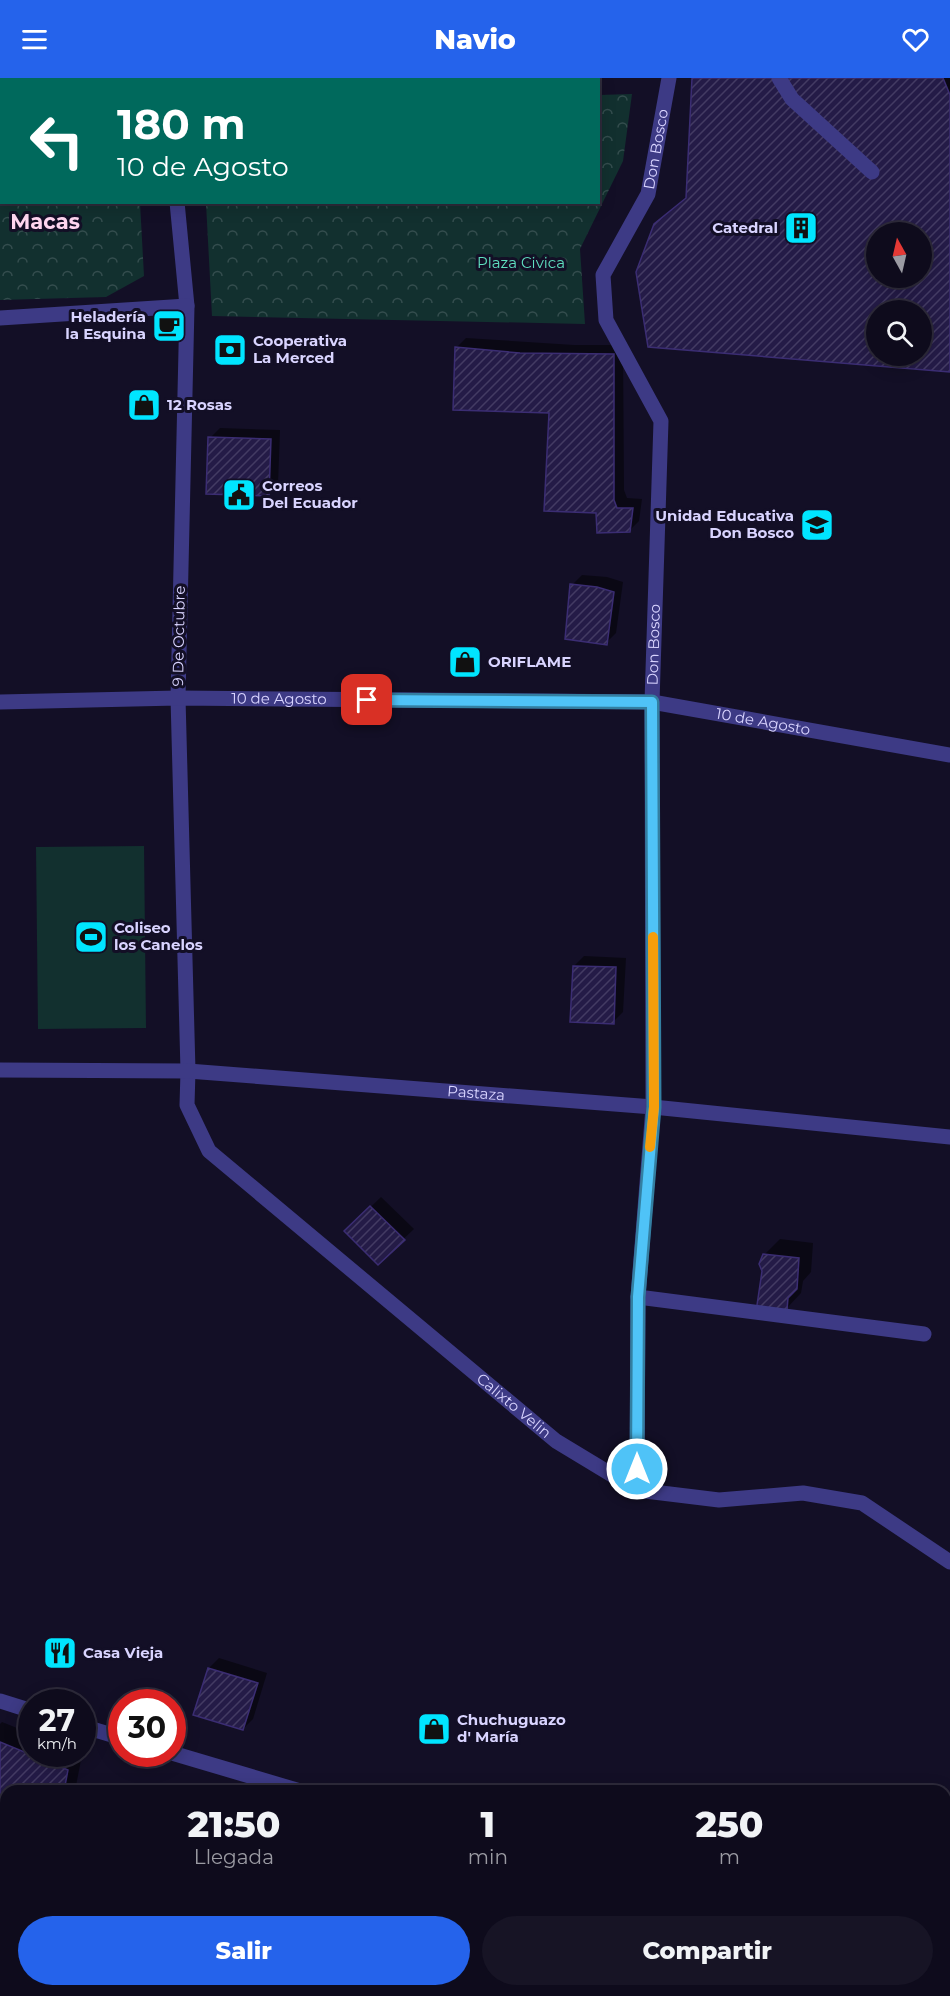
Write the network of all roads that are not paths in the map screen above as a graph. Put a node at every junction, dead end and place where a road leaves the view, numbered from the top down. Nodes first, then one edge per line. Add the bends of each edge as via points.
1 (669, 78) edge
2 (779, 78) edge
3 (872, 171) dead end
4 (177, 204) edge
5 (187, 306) junction
6 (0, 318) edge
7 (178, 698) junction
8 (0, 702) edge
9 (652, 702) junction
10 (950, 755) edge
11 (0, 1070) edge
12 (188, 1071) junction
13 (654, 1107) junction
14 (950, 1137) edge
15 (638, 1297) junction
16 (924, 1334) dead end
17 (637, 1490) junction
18 (950, 1563) edge
19 (0, 1701) edge
20 (18, 1707) edge
21 (186, 1757) edge
22 (280, 1785) edge

1 - 9 street, Don Bosco via 648,194 603,275 606,320 661,421
2 - 3 street via 792,99
4 - 5 street, 9 De Octubre
5 - 6 street
5 - 7 street, 9 De Octubre
7 - 8 street, 10 de Agosto
7 - 9 street, 10 de Agosto
7 - 12 street, 9 De Octubre
9 - 10 street, 10 de Agosto
9 - 13 street, Don Bosco
11 - 12 street, Pastaza
12 - 13 street, Pastaza
12 - 17 street, Calixto Velin via 187,1106 209,1151 556,1441
13 - 14 street, Pastaza
13 - 15 street, Don Bosco
15 - 16 street
15 - 17 street, Don Bosco
17 - 18 street, Calixto Velin via 719,1500 803,1494 862,1503
19 - 20 street
21 - 22 street

